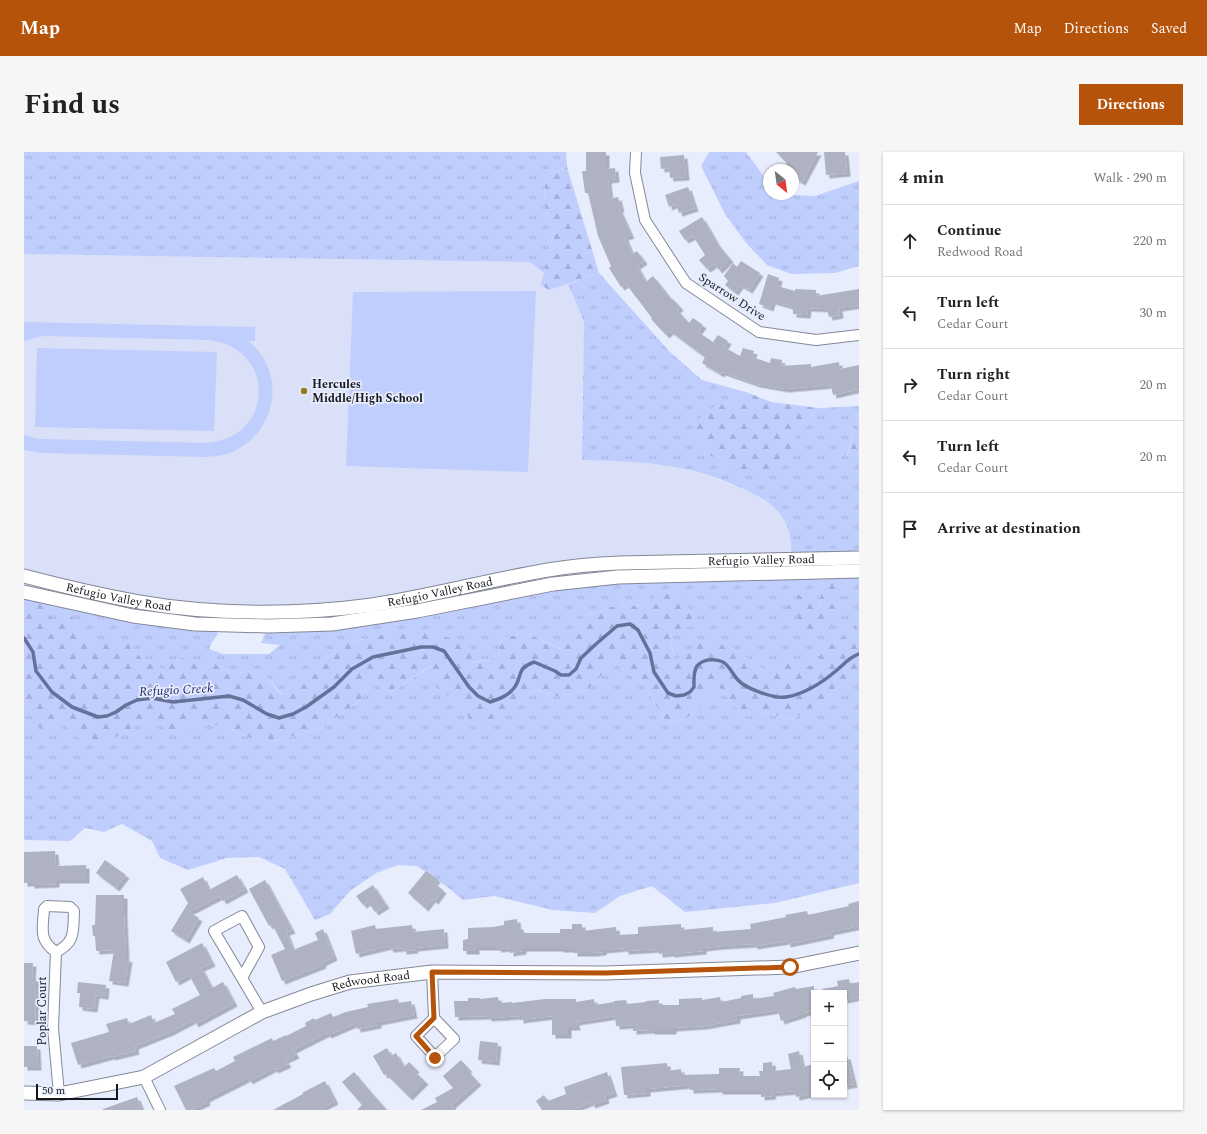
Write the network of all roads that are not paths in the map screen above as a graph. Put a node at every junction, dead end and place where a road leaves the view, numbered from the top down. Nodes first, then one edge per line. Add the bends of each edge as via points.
1 (636, 152) edge
2 (859, 335) edge
3 (859, 558) edge
4 (859, 571) edge
5 (24, 576) edge
6 (24, 592) edge
7 (56, 952) junction
8 (859, 953) edge
9 (432, 972) junction
10 (242, 978) junction
11 (262, 1012) junction
12 (434, 1018) dead end
13 (144, 1077) junction
14 (24, 1093) edge
15 (59, 1094) junction
16 (160, 1110) edge

1 - 2 street, Sparrow Drive via 635,173 645,220 686,283 759,332 816,340
3 - 5 street, Refugio Valley Road via 620,562 584,565 415,598 327,610 271,612 196,609 140,602
4 - 6 street, Refugio Valley Road via 618,577 553,584 417,611 332,624 268,626 194,624 133,616
7 - 7 street via 70,942 72,936 74,911 70,907 47,906 44,909 42,936 48,946
7 - 15 street, Poplar Court via 53,1028
8 - 9 street, Redwood Road via 790,967 605,973
9 - 11 street, Redwood Road via 350,982
9 - 12 street
10 - 10 street via 214,931 242,916 259,947
10 - 11 street
11 - 13 street, Redwood Road
13 - 15 street, Redwood Road
13 - 16 street
14 - 15 street, Redwood Road

